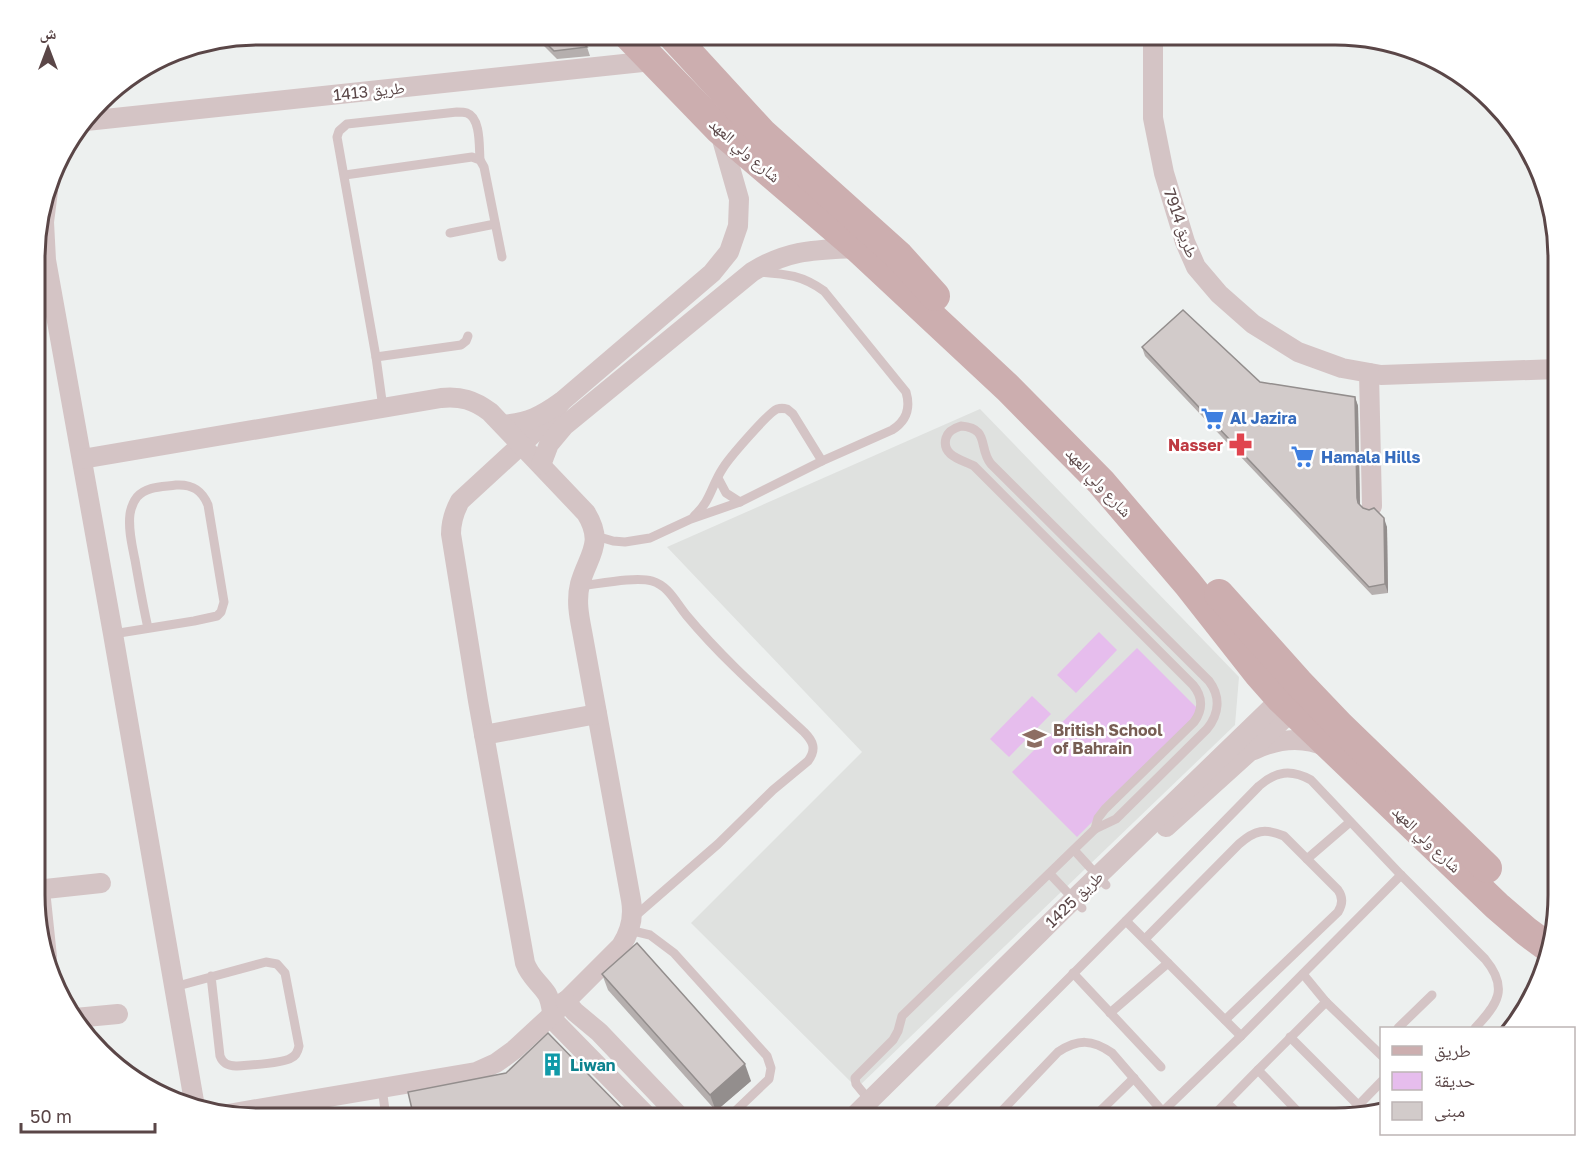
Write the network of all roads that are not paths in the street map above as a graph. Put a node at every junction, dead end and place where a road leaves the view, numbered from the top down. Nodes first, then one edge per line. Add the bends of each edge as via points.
1 (637, 45) edge
2 (681, 45) edge
3 (1153, 45) edge
4 (652, 61) junction
5 (96, 120) edge
6 (719, 129) junction
7 (480, 160) junction
8 (345, 175) junction
9 (495, 224) junction
10 (450, 234) dead end
11 (45, 243) edge
12 (858, 248) junction
13 (502, 257) dead end
14 (752, 272) junction
15 (712, 273) junction
16 (728, 291) junction
17 (468, 336) dead end
18 (980, 353) junction
19 (376, 357) junction
20 (1548, 369) edge
21 (1369, 373) junction
22 (561, 402) junction
23 (383, 408) junction
24 (504, 425) junction
25 (522, 444) junction
26 (985, 453) junction
27 (82, 459) junction
28 (822, 461) junction
29 (969, 463) junction
30 (541, 465) junction
31 (718, 477) junction
32 (740, 502) junction
33 (1372, 506) edge
34 (691, 519) junction
35 (596, 536) junction
36 (580, 586) junction
37 (148, 628) junction
38 (113, 634) junction
39 (1295, 696) junction
40 (597, 714) junction
41 (484, 735) junction
42 (1334, 750) junction
43 (1249, 752) junction
44 (1350, 822) junction
45 (1095, 829) junction
46 (1074, 850) junction
47 (1307, 859) junction
48 (1050, 874) junction
49 (1401, 875) junction
50 (1102, 881) junction
51 (101, 883) dead end
52 (45, 889) edge
53 (1078, 904) junction
54 (1126, 921) junction
55 (631, 924) junction
56 (1545, 927) edge
57 (1145, 939) junction
58 (1543, 943) edge
59 (1168, 963) junction
60 (1073, 973) junction
61 (1303, 974) junction
62 (212, 976) junction
63 (583, 983) junction
64 (174, 987) junction
65 (1432, 995) dead end
66 (1326, 1002) junction
67 (558, 1008) junction
68 (1110, 1013) junction
69 (118, 1014) dead end
70 (83, 1017) edge
71 (1225, 1020) junction
72 (1400, 1027) edge
73 (1477, 1027) edge
74 (599, 1032) junction
75 (1241, 1036) junction
76 (1290, 1037) junction
77 (1380, 1051) edge
78 (1161, 1067) dead end
79 (1258, 1070) junction
80 (1134, 1078) junction
81 (1380, 1084) edge
82 (382, 1087) junction
83 (193, 1098) edge
84 (1227, 1102) junction
85 (1358, 1106) joint
86 (262, 1108) edge
87 (385, 1108) edge
88 (639, 1108) edge
89 (671, 1108) edge
90 (739, 1108) edge
91 (868, 1108) edge
92 (871, 1108) edge
93 (940, 1108) edge
94 (1005, 1108) edge
95 (1103, 1108) edge
96 (1155, 1108) edge
97 (1167, 1108) edge
98 (1221, 1108) edge
99 (1233, 1108) edge
100 (1294, 1108) edge

1 - 4 main road, شارع ولي العهد
2 - 18 main road, شارع ولي العهد via 762,133 899,256
3 - 21 street, طريق 7914 via 1154,118 1164,173 1196,267 1253,324 1298,352
4 - 5 street, طريق 1413
4 - 6 main road, شارع ولي العهد
6 - 12 main road, شارع ولي العهد
6 - 15 street via 739,200 738,226 729,252
7 - 8 lane via 472,157
7 - 8 lane via 477,123 468,113 346,124 338,137
7 - 9 lane
8 - 19 lane
9 - 10 lane
9 - 13 lane
11 - 27 street
12 - 14 street via 793,253
12 - 18 main road, شارع ولي العهد
14 - 16 street
14 - 28 lane via 793,276 824,291 906,392 908,410 899,425
15 - 16 street
15 - 22 street
16 - 30 street via 564,426 549,444
17 - 19 lane via 460,345
18 - 39 main road, شارع ولي العهد via 1101,482 1258,673
19 - 23 lane
20 - 21 street, طريق 7914
21 - 33 street
22 - 24 street via 537,417
22 - 25 street
23 - 24 street via 454,397 480,404
23 - 27 street
24 - 25 street
25 - 30 street
25 - 41 street via 460,501 451,522
26 - 29 lane
26 - 29 lane via 978,432 966,426 955,428 946,440 947,450
26 - 45 lane via 991,464 1209,681 1217,696 1216,713 1207,729 1116,819
27 - 38 street
28 - 31 lane via 793,414 778,409 734,453
28 - 32 lane
29 - 45 lane via 1200,696 1201,710 1194,722 1105,809
30 - 35 street via 586,513
31 - 32 lane via 726,493
31 - 34 lane via 705,504
32 - 34 lane
34 - 35 lane via 638,541
35 - 36 street
36 - 40 street via 579,617
36 - 55 lane via 638,579 662,585 686,616 813,745 808,761
37 - 37 lane via 217,616 224,608 208,505 201,493 189,486 145,491 130,511
37 - 38 lane
38 - 64 street
39 - 42 main road, شارع ولي العهد
39 - 43 street, طريق 1425
39 - 50 street, طريق 1425
39 - 56 main road, شارع ولي العهد via 1340,726
40 - 41 street
40 - 55 street via 631,900
41 - 67 street via 525,963 529,974
42 - 43 street via 1318,743 1283,740
42 - 58 main road, شارع ولي العهد via 1497,906
43 - 50 street, طريق 1425
44 - 47 lane
44 - 49 lane
44 - 54 lane via 1311,780 1290,773 1278,774 1259,786
45 - 46 lane
46 - 48 lane
46 - 50 lane
47 - 57 lane via 1284,836 1273,831 1248,836
47 - 71 lane via 1338,890 1341,907
48 - 53 lane
48 - 91 lane via 902,1016 893,1040 855,1078
49 - 61 lane
49 - 73 lane via 1495,971 1499,987 1496,1002
50 - 53 street, طريق 1425
51 - 52 street
53 - 92 street, طريق 1425
54 - 57 lane
54 - 60 lane
55 - 63 street via 621,946
55 - 90 lane via 674,953 767,1056 769,1079
57 - 59 lane
59 - 68 lane
59 - 71 lane
60 - 68 lane
60 - 93 lane
61 - 66 lane
61 - 75 lane
62 - 62 lane via 266,962 282,968 299,1046 293,1058 236,1066 224,1063 219,1052
62 - 64 lane
63 - 67 street
63 - 74 street via 588,1008
64 - 83 street
65 - 72 lane
66 - 76 lane
66 - 77 lane
67 - 74 street via 575,1012
67 - 82 street via 514,1050 476,1072
67 - 88 street via 555,1022
68 - 78 lane
69 - 70 street
71 - 75 lane
74 - 89 street
75 - 97 lane
76 - 79 lane
76 - 85 lane
79 - 84 lane
79 - 100 lane
80 - 94 lane via 1102,1046 1079,1042 1058,1052
80 - 95 lane
80 - 96 lane
81 - 85 lane
82 - 86 street
82 - 87 lane
84 - 98 lane
84 - 99 lane

